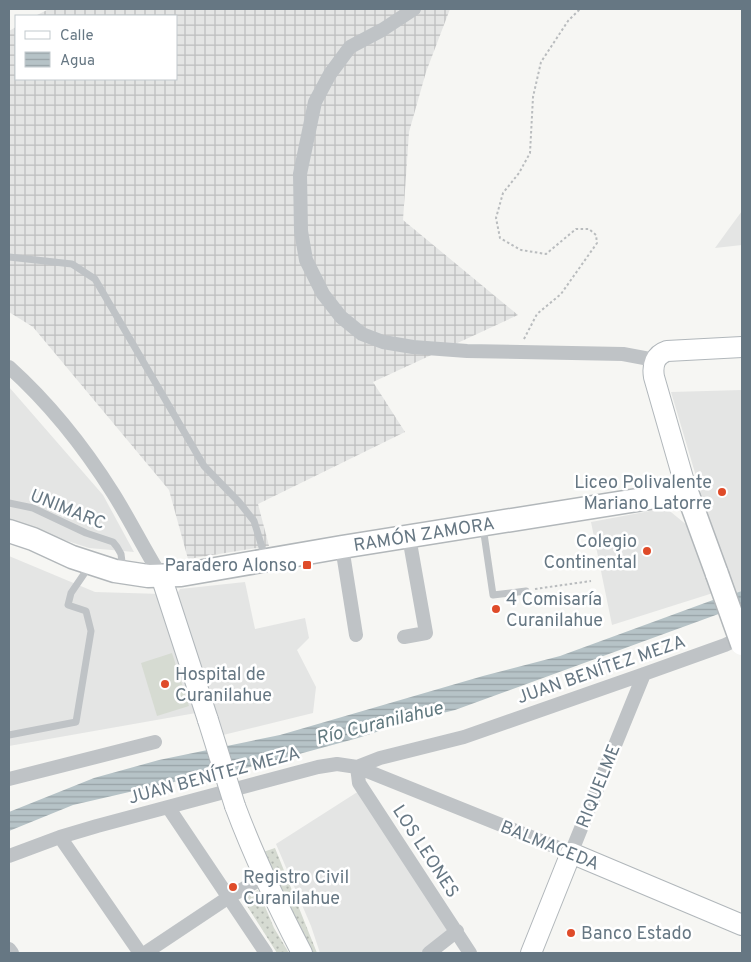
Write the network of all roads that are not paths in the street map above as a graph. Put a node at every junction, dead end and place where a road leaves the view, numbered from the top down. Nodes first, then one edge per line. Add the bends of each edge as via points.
1 (414, 9) edge
2 (9, 257) edge
3 (742, 347) edge
4 (655, 360) junction
5 (9, 367) edge
6 (687, 492) junction
7 (9, 503) edge
8 (483, 525) junction
9 (9, 531) edge
10 (409, 536) junction
11 (342, 547) junction
12 (266, 561) junction
13 (124, 573) junction
14 (84, 574) dead end
15 (160, 576) junction
16 (526, 591) road end
17 (356, 635) dead end
18 (404, 636) dead end
19 (742, 637) edge
20 (742, 644) edge
21 (644, 674) junction
22 (9, 735) edge
23 (155, 742) dead end
24 (357, 767) junction
25 (9, 779) edge
26 (168, 807) junction
27 (60, 837) junction
28 (571, 853) junction
29 (9, 856) edge
30 (264, 878) junction
31 (229, 897) junction
32 (742, 925) edge
33 (457, 931) junction
34 (9, 949) edge
35 (12, 953) edge
36 (140, 953) edge
37 (145, 953) edge
38 (266, 953) edge
39 (302, 953) edge
40 (429, 953) edge
41 (470, 953) edge
42 (531, 953) edge

1 - 4 street via 350,47 315,102 300,174 301,231 306,260 323,294 341,317 362,334 383,342 413,347 623,354
2 - 12 lane via 72,264 94,279 204,466 254,521
3 - 4 street via 667,351
4 - 6 street via 654,377
5 - 15 street via 55,415 113,492
6 - 8 main road, RAMÓN ZAMORA
6 - 20 main road, bridge
7 - 13 lane, UNIMARC via 33,508 112,542 121,554
8 - 10 main road, RAMÓN ZAMORA
8 - 16 lane via 493,594
9 - 13 main road, RAMÓN ZAMORA via 80,560
10 - 11 main road, RAMÓN ZAMORA
10 - 18 street via 426,633
11 - 12 main road, RAMÓN ZAMORA
11 - 17 street
12 - 15 main road, RAMÓN ZAMORA via 207,572
13 - 15 main road, RAMÓN ZAMORA
14 - 22 lane via 71,593 68,605 86,611 91,631 76,722
15 - 30 street, bridge via 235,806
19 - 21 street, JUAN BENÍTEZ MEZA
21 - 24 street, JUAN BENÍTEZ MEZA via 464,737
21 - 28 street, RIQUELME
23 - 25 street
24 - 26 street, JUAN BENÍTEZ MEZA via 337,764 318,767
24 - 28 street, BALMACEDA
24 - 33 street, LOS LEONES via 359,783
26 - 27 street, JUAN BENÍTEZ MEZA
26 - 31 street
27 - 29 street, JUAN BENÍTEZ MEZA
27 - 36 street
28 - 32 street, BALMACEDA
28 - 42 street, RIQUELME
30 - 31 street
30 - 39 street
31 - 37 street
31 - 38 street
33 - 40 street
33 - 41 street, LOS LEONES
34 - 35 street

